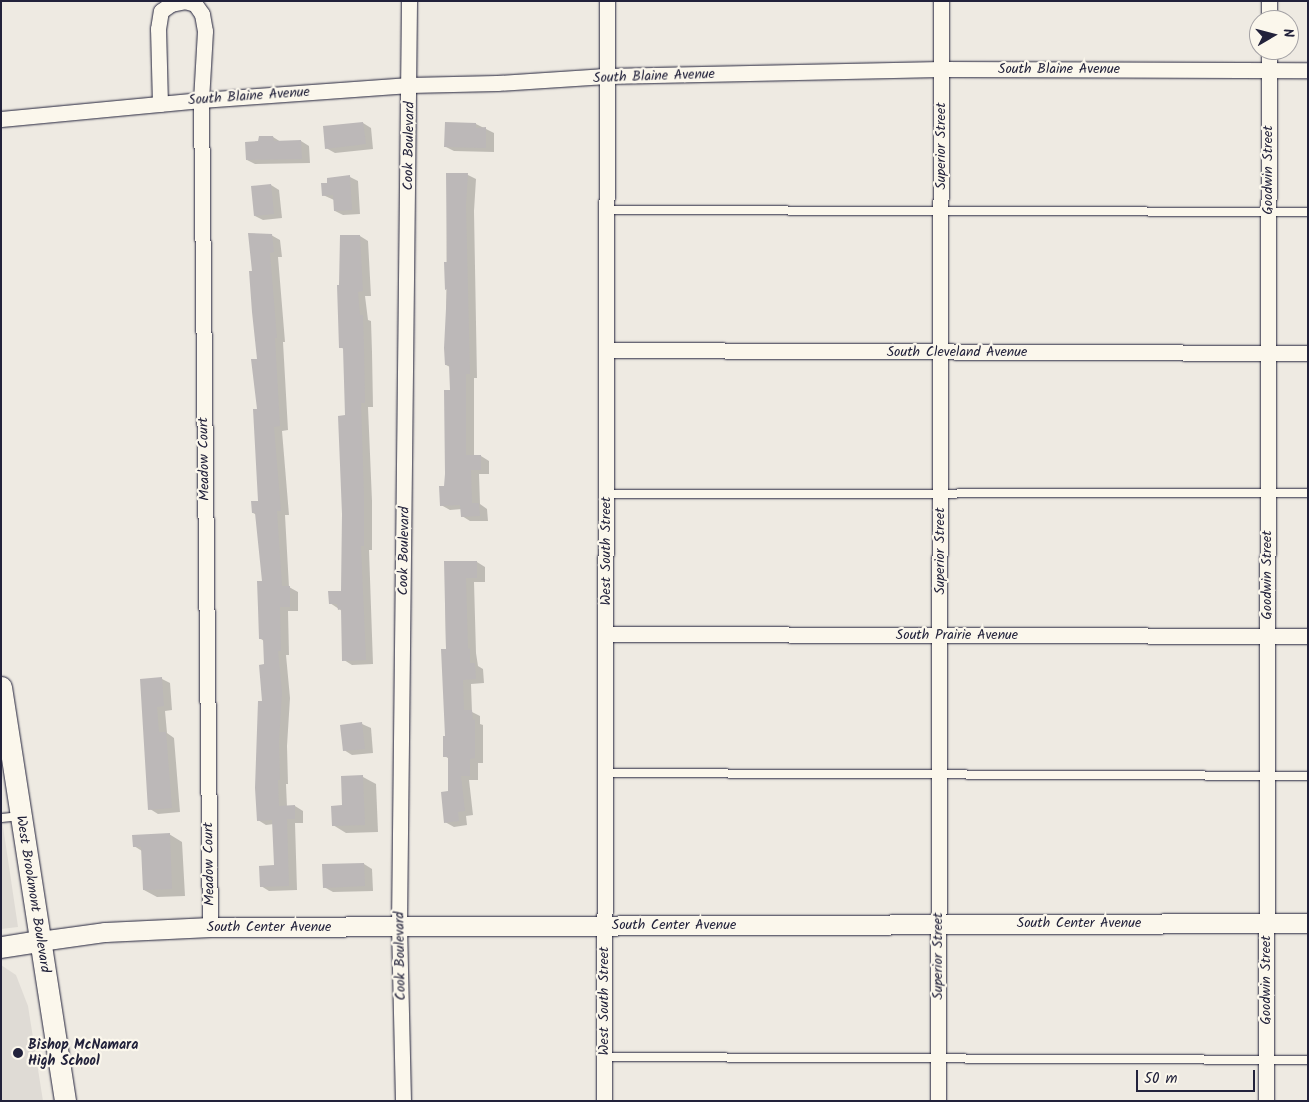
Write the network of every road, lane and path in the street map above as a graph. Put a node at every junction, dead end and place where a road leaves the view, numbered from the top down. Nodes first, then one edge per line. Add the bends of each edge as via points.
1 (185, 1) edge
2 (409, 1) edge
3 (607, 1) edge
4 (941, 1) edge
5 (1269, 60) edge
6 (941, 69) junction
7 (1269, 70) junction
8 (1308, 70) edge
9 (606, 76) junction
10 (409, 85) junction
11 (200, 100) junction
12 (160, 104) junction
13 (1, 119) edge
14 (607, 210) junction
15 (941, 211) junction
16 (1268, 212) junction
17 (1308, 212) edge
18 (607, 350) junction
19 (940, 352) junction
20 (1268, 353) junction
21 (1308, 353) edge
22 (1268, 493) junction
23 (1308, 493) edge
24 (606, 494) junction
25 (940, 494) junction
26 (605, 634) junction
27 (939, 635) junction
28 (1267, 636) junction
29 (1308, 636) edge
30 (2, 699) edge
31 (605, 773) junction
32 (939, 774) junction
33 (1267, 776) junction
34 (1308, 776) edge
35 (11, 817) edge
36 (1308, 922) edge
37 (1266, 923) junction
38 (938, 924) junction
39 (604, 925) junction
40 (399, 926) junction
41 (210, 927) junction
42 (40, 941) junction
43 (1, 947) edge
44 (604, 1057) junction
45 (938, 1058) junction
46 (1266, 1060) junction
47 (1308, 1060) edge
48 (65, 1101) edge
49 (404, 1101) edge
50 (604, 1101) edge
51 (938, 1101) edge
52 (1266, 1101) edge

1 - 11 street, Meadow Court via 195,4 202,14 205,31
1 - 12 street, Meadow Court via 170,4 161,11 158,29
2 - 10 street, Cook Boulevard
3 - 9 street, West South Street
4 - 6 street, Superior Street
5 - 7 street, Goodwin Street
6 - 7 street, South Blaine Avenue
6 - 9 street, South Blaine Avenue
6 - 15 street, Superior Street
7 - 8 street, South Blaine Avenue
7 - 16 street, Goodwin Street
9 - 10 street, South Blaine Avenue
9 - 14 street, West South Street
10 - 11 street, South Blaine Avenue
10 - 40 street, Cook Boulevard
11 - 12 street, South Blaine Avenue
11 - 41 street, Meadow Court
12 - 13 street, South Blaine Avenue
14 - 15 lane
14 - 18 street, West South Street
15 - 16 lane
15 - 19 street, Superior Street
16 - 17 lane
16 - 20 street, Goodwin Street
18 - 19 street, South Cleveland Avenue
18 - 24 street, West South Street
19 - 20 street, South Cleveland Avenue
19 - 25 street, Superior Street
20 - 21 street, South Cleveland Avenue
20 - 22 street, Goodwin Street
22 - 23 lane
22 - 25 lane
22 - 28 street, Goodwin Street
24 - 25 lane
24 - 26 street, West South Street
25 - 27 street, Superior Street
26 - 27 street, South Prairie Avenue
26 - 31 street, West South Street
27 - 28 street, South Prairie Avenue
27 - 32 street, Superior Street
28 - 29 street, South Prairie Avenue
28 - 33 street, Goodwin Street
30 - 35 main road, West Brookmont Boulevard via 11,770
31 - 32 lane
31 - 39 street, West South Street
32 - 33 lane
32 - 38 street, Superior Street
33 - 34 lane
33 - 37 street, Goodwin Street
35 - 42 main road, West Brookmont Boulevard
36 - 37 street, South Center Avenue
37 - 38 street, South Center Avenue
37 - 46 street, Goodwin Street
38 - 39 street, South Center Avenue
38 - 45 street, Superior Street
39 - 40 street, South Center Avenue
39 - 44 street, West South Street
40 - 41 street, South Center Avenue
40 - 49 street, Cook Boulevard
41 - 42 street, South Center Avenue via 105,932
42 - 43 main road
42 - 48 main road, West Brookmont Boulevard
44 - 45 lane
44 - 50 street, West South Street
45 - 46 lane
45 - 51 street, Superior Street
46 - 47 lane
46 - 52 street, Goodwin Street

